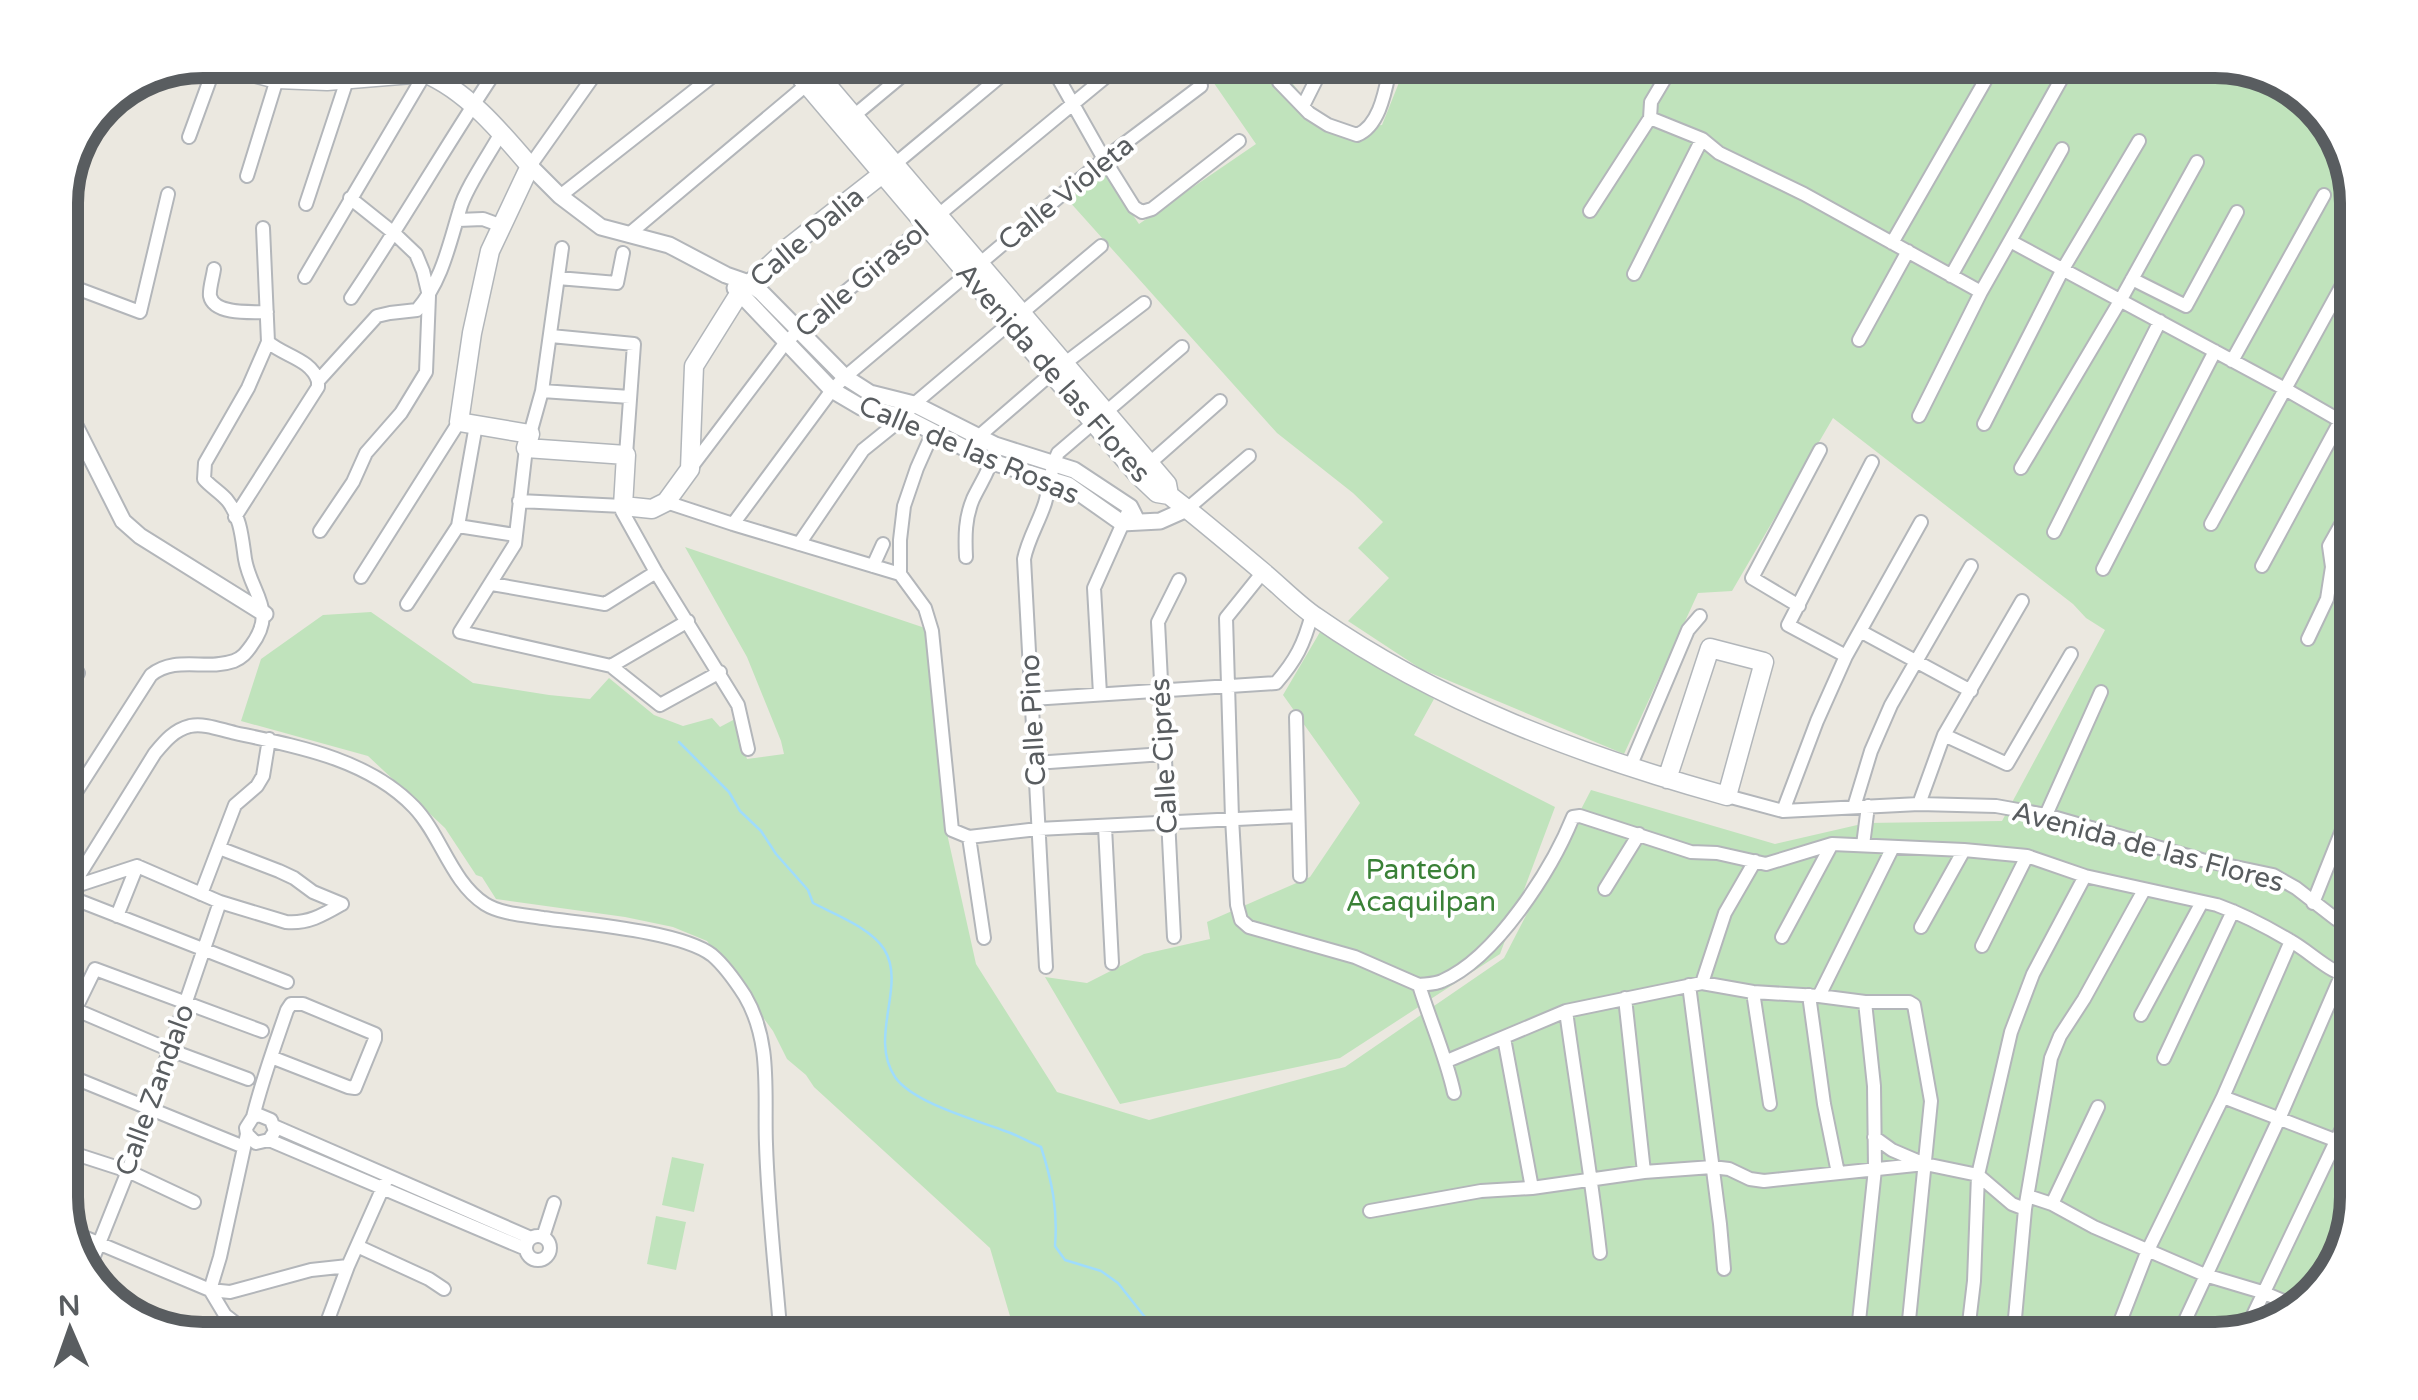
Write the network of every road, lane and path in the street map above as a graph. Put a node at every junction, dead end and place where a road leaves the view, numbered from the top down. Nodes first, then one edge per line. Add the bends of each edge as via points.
1 (205, 78) edge
2 (273, 78) edge
3 (358, 78) edge
4 (420, 78) edge
5 (437, 78) edge
6 (491, 78) edge
7 (592, 78) edge
8 (710, 78) edge
9 (804, 78) edge
10 (814, 78) edge
11 (899, 78) edge
12 (998, 78) edge
13 (1058, 78) edge
14 (1104, 78) edge
15 (1278, 78) edge
16 (1317, 78) edge
17 (1388, 78) edge
18 (1665, 78) edge
19 (1987, 78) edge
20 (2062, 78) edge
21 (277, 79) junction
22 (348, 80) junction
23 (1201, 86) dead end
24 (1072, 104) junction
25 (472, 106) junction
26 (1303, 106) junction
27 (1650, 118) junction
28 (849, 120) junction
29 (501, 133) junction
30 (189, 137) dead end
31 (1702, 139) junction
32 (1240, 141) dead end
33 (2139, 141) dead end
34 (2062, 148) dead end
35 (1104, 159) junction
36 (2197, 162) dead end
37 (530, 166) junction
38 (889, 169) junction
39 (246, 176) dead end
40 (168, 194) dead end
41 (2324, 194) dead end
42 (560, 196) junction
43 (350, 198) junction
44 (306, 204) dead end
45 (1590, 211) dead end
46 (2237, 212) dead end
47 (458, 220) junction
48 (931, 220) junction
49 (502, 226) junction
50 (263, 228) dead end
51 (395, 234) junction
52 (629, 234) junction
53 (2010, 241) junction
54 (1892, 243) junction
55 (1101, 246) dead end
56 (562, 248) dead end
57 (1908, 251) junction
58 (624, 252) dead end
59 (974, 269) junction
60 (214, 270) dead end
61 (2063, 270) junction
62 (1634, 274) dead end
63 (1952, 276) junction
64 (305, 277) dead end
65 (558, 278) junction
66 (2132, 279) junction
67 (744, 288) junction
68 (78, 289) edge
69 (2340, 289) edge
70 (1981, 292) junction
71 (429, 296) junction
72 (351, 298) dead end
73 (2120, 301) junction
74 (1144, 303) dead end
75 (266, 312) junction
76 (1014, 319) junction
77 (2160, 321) junction
78 (551, 336) junction
79 (792, 337) junction
80 (1859, 340) dead end
81 (268, 342) junction
82 (1182, 348) dead end
83 (2216, 352) junction
84 (2232, 361) junction
85 (1057, 368) junction
86 (845, 377) junction
87 (318, 381) junction
88 (2285, 388) junction
89 (832, 390) junction
90 (542, 391) junction
91 (630, 397) junction
92 (1220, 400) dead end
93 (909, 411) junction
94 (1920, 416) dead end
95 (1100, 419) junction
96 (2340, 420) joint
97 (468, 424) junction
98 (1984, 424) dead end
99 (78, 432) edge
100 (933, 432) junction
101 (978, 436) junction
102 (528, 441) junction
103 (1820, 450) dead end
104 (993, 454) junction
105 (626, 455) junction
106 (1249, 456) dead end
107 (1872, 462) dead end
108 (2021, 468) dead end
109 (690, 469) junction
110 (1144, 469) junction
111 (1052, 471) junction
112 (519, 502) junction
113 (666, 502) junction
114 (622, 506) junction
115 (1187, 509) junction
116 (235, 517) junction
117 (1130, 517) junction
118 (1921, 522) dead end
119 (733, 524) junction
120 (2212, 524) dead end
121 (458, 526) junction
122 (2340, 526) edge
123 (320, 531) dead end
124 (2054, 532) dead end
125 (515, 535) junction
126 (800, 544) junction
127 (883, 544) dead end
128 (966, 557) dead end
129 (873, 566) junction
130 (1971, 566) dead end
131 (2262, 566) dead end
132 (2103, 569) dead end
133 (656, 572) junction
134 (1263, 572) junction
135 (900, 574) junction
136 (361, 576) dead end
137 (1178, 580) dead end
138 (492, 584) junction
139 (2022, 602) dead end
140 (407, 604) dead end
141 (1800, 606) junction
142 (264, 614) junction
143 (1312, 614) junction
144 (1700, 616) dead end
145 (688, 621) junction
146 (1860, 632) junction
147 (2308, 639) dead end
148 (2071, 654) dead end
149 (1846, 656) junction
150 (1915, 662) junction
151 (611, 666) junction
152 (720, 672) junction
153 (1227, 688) junction
154 (1162, 691) junction
155 (1971, 691) junction
156 (2101, 692) dead end
157 (1100, 694) junction
158 (1032, 699) junction
159 (1296, 718) dead end
160 (1944, 735) junction
161 (269, 740) junction
162 (748, 749) dead end
163 (1164, 754) junction
164 (1035, 763) junction
165 (1630, 767) junction
166 (1667, 779) junction
167 (78, 790) edge
168 (1727, 796) junction
169 (1919, 804) junction
170 (1861, 806) junction
171 (1783, 811) junction
172 (2046, 815) junction
173 (1298, 816) junction
174 (1232, 818) junction
175 (1166, 822) junction
176 (1104, 827) junction
177 (1038, 829) junction
178 (1639, 834) junction
179 (2340, 835) edge
180 (969, 837) junction
181 (1832, 844) junction
182 (1863, 845) junction
183 (1893, 847) junction
184 (219, 848) junction
185 (1964, 850) junction
186 (2027, 856) junction
187 (1755, 861) junction
188 (137, 866) junction
189 (1300, 876) dead end
190 (2085, 876) junction
191 (78, 879) edge
192 (1605, 889) dead end
193 (2144, 890) junction
194 (78, 892) edge
195 (200, 894) junction
196 (78, 901) edge
197 (220, 902) junction
198 (2202, 902) junction
199 (2313, 903) junction
200 (2233, 911) junction
201 (118, 916) junction
202 (2340, 921) edge
203 (1921, 927) dead end
204 (1782, 937) dead end
205 (984, 938) dead end
206 (1174, 938) dead end
207 (2291, 941) junction
208 (1982, 946) dead end
209 (205, 950) junction
210 (1112, 963) dead end
211 (1046, 967) dead end
212 (2340, 975) edge
213 (2340, 978) edge
214 (286, 982) dead end
215 (1419, 984) junction
216 (1695, 984) junction
217 (1753, 992) junction
218 (1814, 996) junction
219 (1625, 998) junction
220 (186, 1002) junction
221 (1864, 1002) junction
222 (78, 1004) edge
223 (78, 1011) edge
224 (1566, 1012) junction
225 (2141, 1015) dead end
226 (262, 1031) dead end
227 (1504, 1038) junction
228 (170, 1050) junction
229 (271, 1057) junction
230 (2164, 1058) dead end
231 (1447, 1061) junction
232 (248, 1079) dead end
233 (78, 1080) edge
234 (1454, 1093) dead end
235 (2223, 1097) junction
236 (1770, 1104) dead end
237 (2098, 1107) dead end
238 (149, 1110) junction
239 (253, 1117) junction
240 (2279, 1119) junction
241 (274, 1126) junction
242 (1874, 1137) junction
243 (2340, 1137) edge
244 (245, 1140) junction
245 (269, 1140) junction
246 (2338, 1142) junction
247 (78, 1155) edge
248 (1924, 1164) junction
249 (1712, 1166) junction
250 (1875, 1169) junction
251 (128, 1171) junction
252 (1644, 1172) junction
253 (1838, 1173) junction
254 (1978, 1175) junction
255 (1592, 1180) junction
256 (385, 1182) junction
257 (1532, 1188) junction
258 (194, 1202) dead end
259 (2026, 1202) junction
260 (554, 1203) dead end
261 (2052, 1204) junction
262 (1370, 1211) dead end
263 (84, 1236) edge
264 (100, 1242) junction
265 (357, 1246) junction
266 (2148, 1250) junction
267 (1600, 1252) dead end
268 (93, 1258) edge
269 (348, 1266) junction
270 (1724, 1269) dead end
271 (2205, 1275) junction
272 (444, 1288) dead end
273 (210, 1290) junction
274 (2262, 1292) junction
275 (2285, 1302) edge
276 (226, 1315) junction
277 (2251, 1317) edge
278 (227, 1322) edge
279 (235, 1322) edge
280 (327, 1322) edge
281 (780, 1322) edge
282 (1859, 1322) edge
283 (1909, 1322) edge
284 (1969, 1322) edge
285 (2015, 1322) edge
286 (2120, 1322) edge
287 (2184, 1322) edge

1 - 30 street
2 - 21 main road
3 - 22 main road
4 - 43 street
5 - 25 main road
6 - 25 street
7 - 37 street
8 - 42 street
9 - 52 street
10 - 28 main road, Avenida de las Flores
11 - 28 street
12 - 38 street, Calle Dalia
13 - 24 street
14 - 24 street, Calle Girasol
15 - 26 street
16 - 26 street
17 - 26 street via 1374,120 1357,136 1328,126
18 - 27 street via 1650,102
19 - 54 street
20 - 63 street
21 - 22 main road
21 - 39 street
22 - 44 street
23 - 35 street, Calle Violeta
24 - 35 street
24 - 48 street, Calle Girasol
25 - 29 main road
25 - 51 street
27 - 31 street
27 - 45 street
28 - 38 main road, Avenida de las Flores
29 - 37 main road
29 - 47 street
31 - 54 street
31 - 62 street
32 - 35 street via 1142,212
33 - 61 street
34 - 53 street
35 - 59 street, Calle Violeta
36 - 66 street
37 - 42 street, Calle de las Rosas
37 - 49 main road
38 - 48 main road, Avenida de las Flores
38 - 67 main road, Calle Dalia
40 - 68 street via 140,312
41 - 84 street
42 - 52 street, Calle de las Rosas via 601,226
43 - 51 street
43 - 64 street
46 - 66 street via 2186,306
47 - 49 street
47 - 71 street
48 - 59 main road, Avenida de las Flores
48 - 79 street, Calle Girasol
49 - 97 main road via 472,333
50 - 75 street
51 - 71 street via 416,254
51 - 72 street
52 - 67 street, Calle de las Rosas via 669,245
53 - 61 street
53 - 70 street
54 - 57 street
55 - 76 street
56 - 65 street
57 - 63 street
57 - 80 street
58 - 65 street via 617,284
59 - 76 main road, Avenida de las Flores
59 - 86 street, Calle Violeta
60 - 75 street via 212,301 230,310
61 - 73 street
61 - 98 street
63 - 70 street
65 - 78 street
66 - 73 street
67 - 79 street, Calle de las Rosas via 761,292
67 - 109 main road, Calle Dalia via 694,366
69 - 88 street
70 - 94 street
71 - 87 street via 417,310 378,316
71 - 123 street via 426,372
73 - 77 street
73 - 108 street
74 - 85 street
75 - 81 street
76 - 85 main road, Avenida de las Flores
76 - 93 street
77 - 83 street
77 - 124 street
78 - 90 street
78 - 91 street via 634,344
79 - 86 street, Calle de las Rosas
79 - 89 street, Calle de las Rosas
79 - 109 street, Calle Girasol
81 - 87 street via 316,372
81 - 116 street via 204,463 204,479
82 - 95 street
83 - 84 street
83 - 132 street
84 - 88 street
85 - 95 main road, Avenida de las Flores
85 - 101 street
86 - 89 street, Calle Violeta
86 - 93 street, Calle de las Rosas
87 - 116 street
88 - 96 street
88 - 120 street
89 - 93 street, Calle de las Rosas via 861,407
89 - 119 street, Calle Violeta
90 - 91 street
90 - 102 street
91 - 105 street
92 - 110 street
93 - 100 street, Calle de las Rosas
93 - 101 street, Calle de las Rosas
93 - 126 street via 863,450
95 - 110 main road, Avenida de las Flores
95 - 111 street via 1058,454
96 - 131 street
97 - 102 main road
97 - 121 street
97 - 136 street
99 - 142 street via 122,521
100 - 104 street, Calle de las Rosas
100 - 135 street via 904,506
101 - 104 street, Calle de las Rosas
102 - 105 main road
102 - 112 street
103 - 141 street via 1752,578
104 - 111 street, Calle de las Rosas
104 - 128 street via 971,503
105 - 114 main road
106 - 115 street
107 - 141 street
109 - 113 main road, Calle Girasol
110 - 115 main road, Avenida de las Flores
111 - 117 street, Calle de las Rosas via 1074,470
111 - 158 street, Calle Pino via 1024,559
112 - 114 street
112 - 125 street
113 - 114 main road via 652,509
113 - 119 street
114 - 133 street
115 - 117 street via 1147,523
115 - 134 main road, Avenida de las Flores
116 - 142 street
117 - 157 street via 1094,588
118 - 146 street
119 - 126 street
121 - 125 street
121 - 140 street
122 - 147 street via 2329,546 2327,600
125 - 138 street
126 - 129 street
127 - 129 street
129 - 135 street
130 - 150 street
133 - 138 street via 605,604
133 - 145 street
134 - 143 main road, Avenida de las Flores
134 - 153 street via 1226,618
135 - 180 street via 932,631 952,830
137 - 154 street, Calle Ciprés via 1158,622
138 - 151 street via 460,632
139 - 155 street
141 - 149 street via 1788,626
142 - 167 street via 241,658 175,663 151,675
143 - 153 street via 1305,644 1276,684
143 - 165 main road, Avenida de las Flores via 1418,680
144 - 165 street
145 - 151 street
145 - 152 street
146 - 149 street
146 - 150 street
148 - 160 street via 2008,764
149 - 171 street
150 - 155 street
150 - 170 street via 1871,751
151 - 152 street via 660,705
152 - 162 street via 738,706
153 - 154 street
153 - 174 street
154 - 157 street
154 - 163 street, Calle Ciprés
155 - 160 street
156 - 172 street
157 - 158 street
158 - 164 street, Calle Pino
159 - 173 street
160 - 169 street
161 - 184 street via 263,776 235,805
161 - 191 street via 210,727 172,734
161 - 281 street via 322,753 390,788 414,807 487,906 692,944 729,973 763,1042
163 - 164 street
163 - 175 street, Calle Ciprés
164 - 177 street, Calle Pino
165 - 166 main road, Avenida de las Flores
166 - 168 main road, Avenida de las Flores
166 - 168 main road via 1710,648 1764,662
168 - 171 street, Avenida de las Flores
169 - 170 street, Avenida de las Flores
169 - 172 street, Avenida de las Flores
170 - 171 street, Avenida de las Flores
170 - 182 street
172 - 199 street, Avenida de las Flores via 2273,876
173 - 174 street
173 - 189 street
174 - 175 street
174 - 215 street via 1237,905 1249,927 1355,957
175 - 176 street
175 - 206 street, Calle Ciprés
176 - 177 street
176 - 210 street
177 - 180 street
177 - 211 street, Calle Pino
178 - 187 street via 1691,852
178 - 192 street
178 - 215 street via 1573,817 1531,895 1482,954 1440,982
179 - 199 street
180 - 205 street
181 - 182 street
181 - 187 street via 1766,864
181 - 204 street
182 - 183 street
183 - 185 street
183 - 218 street
184 - 195 street
184 - 197 street via 342,904 297,923
185 - 186 street
185 - 203 street
186 - 190 street
186 - 208 street
187 - 216 street
188 - 194 street
188 - 195 street
188 - 201 street
190 - 193 street
190 - 254 street via 2032,974
193 - 198 street
193 - 259 street via 2060,1036
195 - 197 street
196 - 201 street
197 - 209 street, Calle Zandalo
198 - 200 street
198 - 225 street
199 - 202 street, Avenida de las Flores
200 - 207 street
200 - 230 street
201 - 209 street
207 - 212 street
207 - 235 street
209 - 214 street
209 - 220 street, Calle Zandalo
213 - 240 street
215 - 231 street
216 - 217 street
216 - 219 street
216 - 249 street
217 - 218 street
217 - 236 street
218 - 221 street
218 - 253 street
219 - 224 street
219 - 252 street
220 - 222 street via 95,969
220 - 226 street
220 - 228 street, Calle Zandalo
221 - 242 street
221 - 248 street via 1909,1002 1916,1009 1931,1101
223 - 228 street
224 - 227 street
224 - 255 street
227 - 231 street
227 - 257 street
228 - 232 street
228 - 238 street, Calle Zandalo
229 - 229 street via 291,1004 375,1034 354,1088
229 - 239 street
231 - 234 street
233 - 238 street
235 - 240 street
235 - 266 street
237 - 261 street
238 - 244 street
238 - 251 street, Calle Zandalo
239 - 241 street via 266,1116
239 - 244 street
240 - 246 street
240 - 271 street
241 - 245 street
241 - 256 street
242 - 248 street
242 - 250 street
243 - 246 street
244 - 245 street
244 - 273 street
245 - 256 street
246 - 274 street
247 - 251 street
248 - 250 street
248 - 254 street
248 - 283 street
249 - 252 street
249 - 253 street via 1764,1181
249 - 270 street
250 - 253 street
250 - 282 street
251 - 258 street
251 - 264 street, Calle Zandalo
252 - 255 street
254 - 259 street via 2012,1204
254 - 284 street
255 - 257 street
255 - 267 street
256 - 260 street via 533,1241
256 - 265 street
257 - 262 street
259 - 261 street
259 - 285 street
261 - 266 street
263 - 264 street
264 - 268 street, Calle Zandalo
264 - 273 street
265 - 269 street
265 - 272 street
266 - 271 street
266 - 286 street
269 - 273 street via 230,1292
269 - 280 street
271 - 274 street
271 - 287 street
273 - 276 street
274 - 275 street
274 - 277 street
276 - 278 street
276 - 279 street

